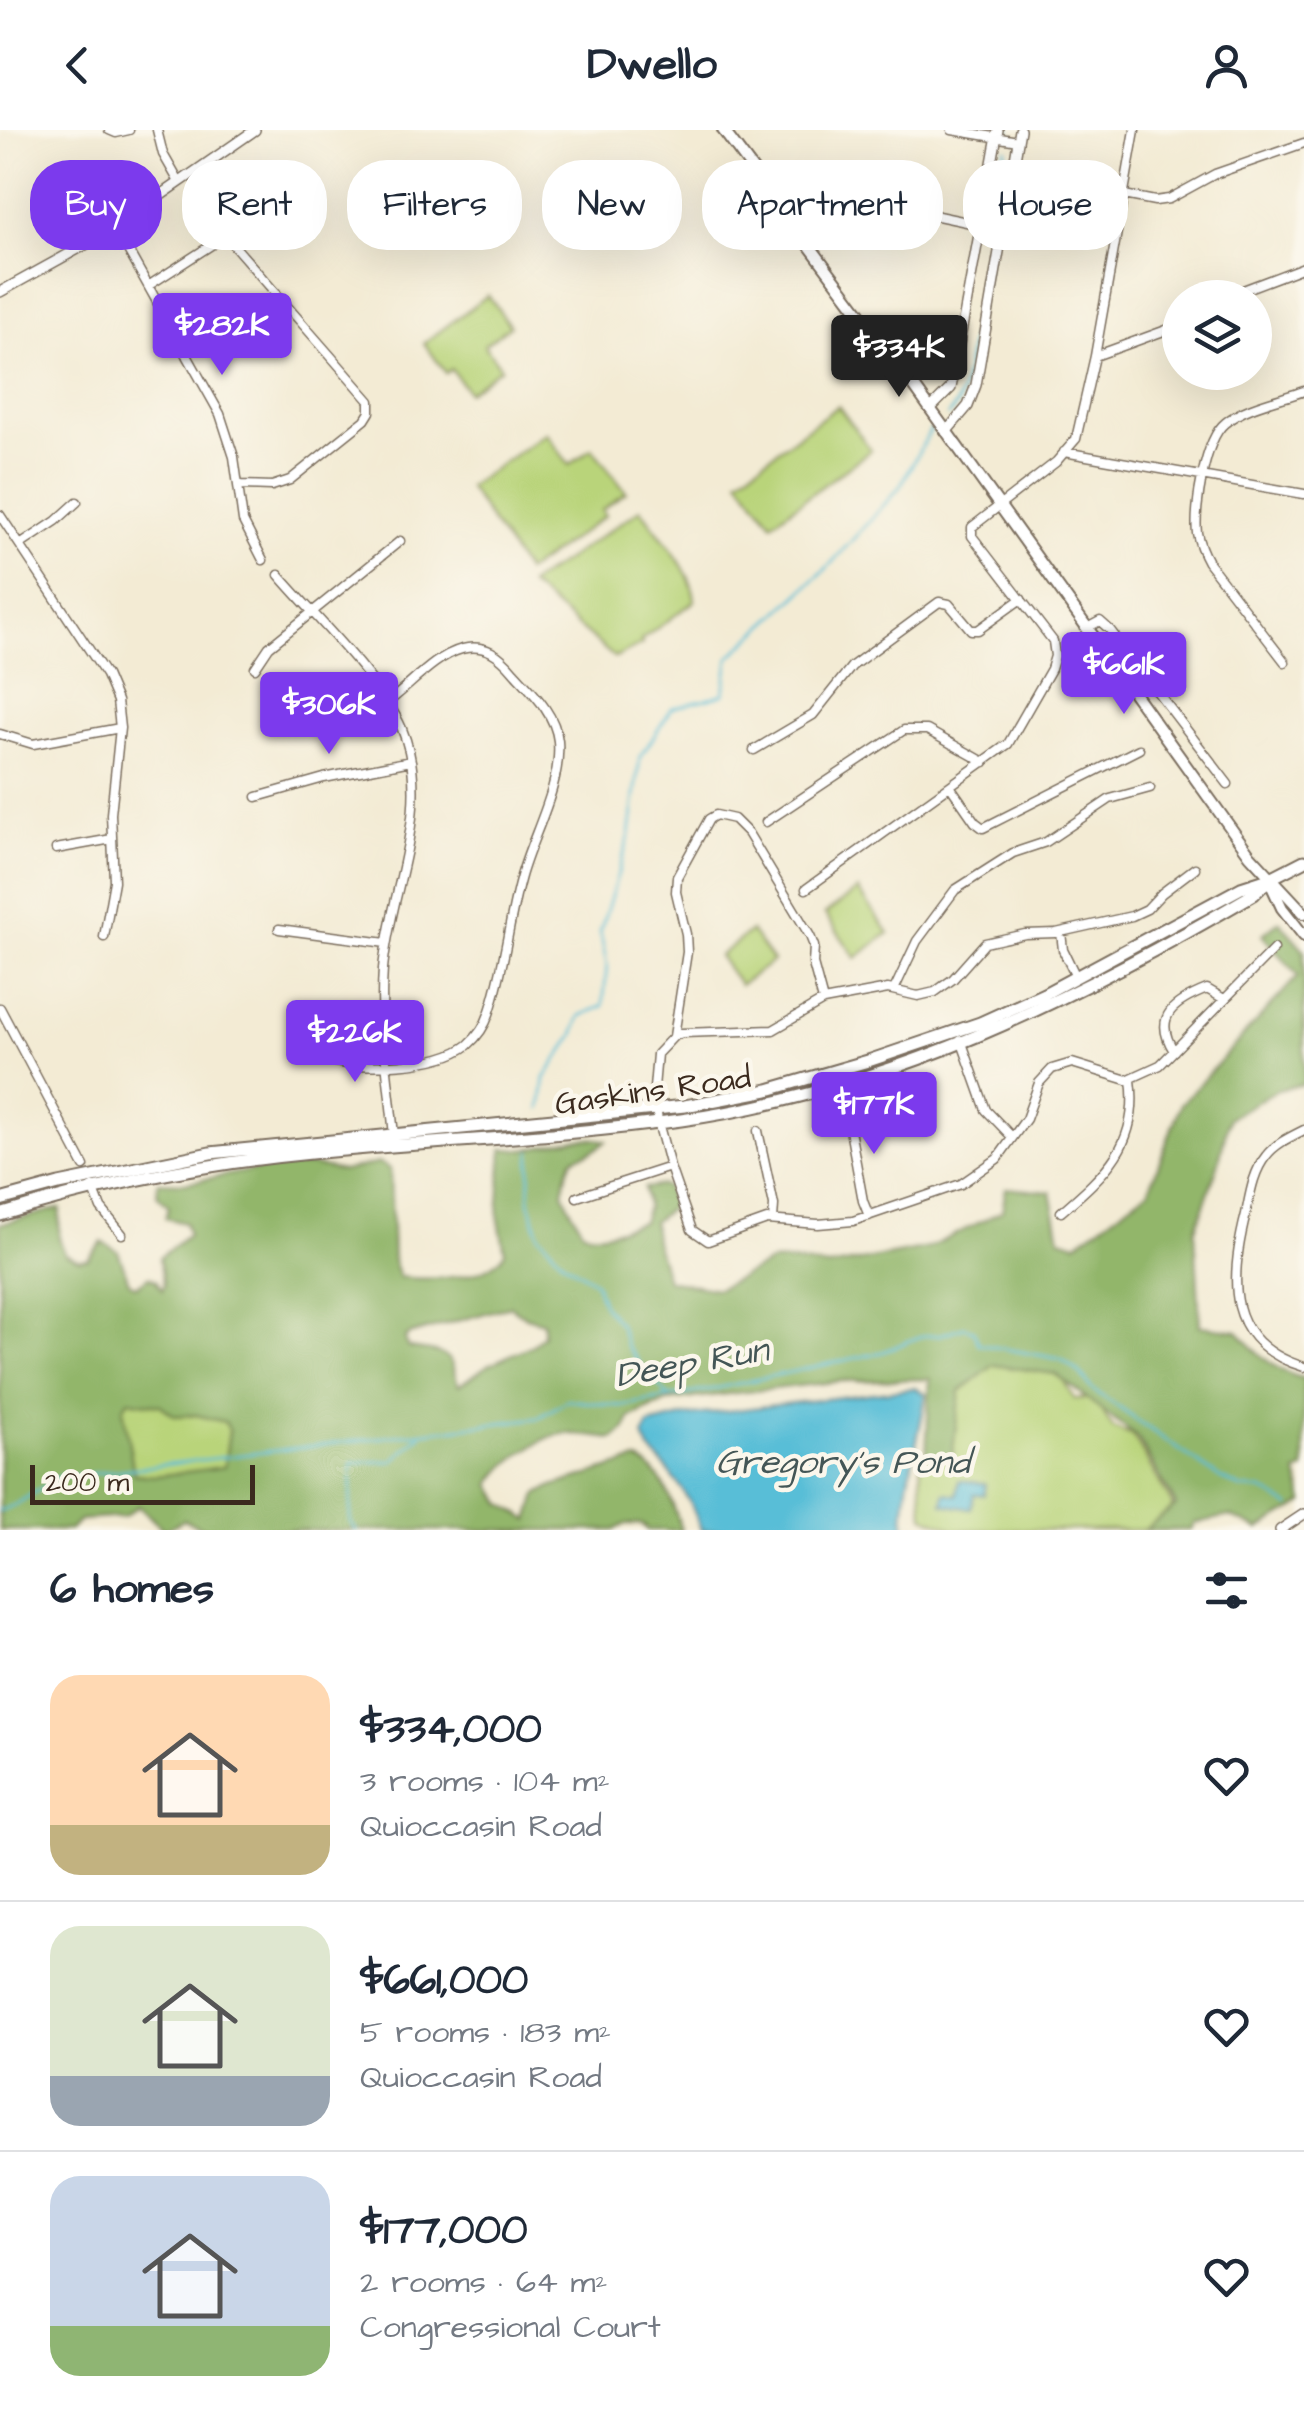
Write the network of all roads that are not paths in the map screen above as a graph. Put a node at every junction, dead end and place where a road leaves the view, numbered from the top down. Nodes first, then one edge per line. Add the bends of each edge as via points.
1 (109, 130) edge
2 (129, 130) edge
3 (157, 130) edge
4 (255, 130) edge
5 (723, 130) edge
6 (952, 130) edge
7 (1135, 130) edge
8 (998, 134) edge
9 (1019, 136) edge
10 (1304, 143) edge
11 (993, 160) edge
12 (1128, 172) edge
13 (179, 182) junction
14 (162, 194) edge
15 (1128, 197) edge
16 (74, 250) edge
17 (128, 250) edge
18 (976, 250) edge
19 (1114, 250) edge
20 (1304, 267) edge
21 (1270, 280) edge
22 (148, 286) junction
23 (0, 292) edge
24 (1162, 332) edge
25 (1095, 356) junction
26 (1304, 391) edge
27 (930, 410) junction
28 (946, 432) junction
29 (1064, 452) junction
30 (1204, 476) junction
31 (239, 485) junction
32 (1304, 494) edge
33 (76, 502) dead end
34 (998, 506) junction
35 (0, 515) edge
36 (400, 541) dead end
37 (20, 545) junction
38 (263, 560) dead end
39 (279, 575) dead end
40 (1022, 599) junction
41 (312, 613) junction
42 (1085, 628) junction
43 (1285, 662) dead end
44 (255, 668) dead end
45 (388, 702) junction
46 (120, 728) junction
47 (0, 734) edge
48 (1139, 749) dead end
49 (754, 750) dead end
50 (411, 760) junction
51 (984, 762) junction
52 (1228, 784) dead end
53 (950, 786) junction
54 (1150, 788) dead end
55 (257, 797) dead end
56 (766, 822) dead end
57 (112, 840) junction
58 (56, 850) dead end
59 (1304, 861) edge
60 (1195, 868) dead end
61 (1269, 879) junction
62 (806, 889) dead end
63 (1304, 913) edge
64 (278, 929) dead end
65 (1061, 932) junction
66 (1304, 936) edge
67 (104, 937) dead end
68 (386, 943) junction
69 (1274, 949) dead end
70 (1076, 978) junction
71 (894, 990) junction
72 (1224, 998) junction
73 (823, 1001) junction
74 (0, 1008) edge
75 (674, 1036) junction
76 (960, 1037) junction
77 (1174, 1052) junction
78 (327, 1060) dead end
79 (388, 1063) junction
80 (1131, 1080) junction
81 (846, 1108) dead end
82 (657, 1116) junction
83 (1304, 1130) edge
84 (758, 1131) dead end
85 (1012, 1137) junction
86 (394, 1141) junction
87 (670, 1168) junction
88 (89, 1178) junction
89 (577, 1197) dead end
90 (0, 1200) edge
91 (1061, 1212) dead end
92 (0, 1214) edge
93 (870, 1216) junction
94 (773, 1220) junction
95 (122, 1234) dead end
96 (1304, 1367) edge
97 (1304, 1514) edge
98 (1280, 1530) edge

1 - 2 street
3 - 13 street
4 - 13 street
5 - 27 main road
6 - 8 street
7 - 12 street
8 - 9 street
8 - 11 street
9 - 28 street via 976,385
10 - 15 street via 1215,174 1170,199
13 - 14 street
16 - 23 street
17 - 22 street
18 - 27 street via 951,388
19 - 25 street
20 - 21 street
22 - 31 street via 220,414
22 - 31 street via 216,242 230,241 370,401 365,420 290,480
24 - 25 street
25 - 29 street via 1076,439
26 - 30 street via 1221,426
27 - 28 main road
28 - 34 main road
29 - 30 street
29 - 34 street
30 - 32 street
30 - 43 street via 1200,546
31 - 38 street via 242,521
33 - 37 street
34 - 40 street via 973,524 972,534
34 - 42 main road
35 - 37 street
36 - 41 street
37 - 46 street via 106,675
39 - 41 street
40 - 49 street via 978,630 939,602 852,666 813,714
40 - 51 street via 1053,641 1055,656 1012,740
41 - 44 street via 269,647
41 - 45 street
42 - 52 street via 1100,621 1110,630
42 - 61 main road
45 - 50 street
45 - 79 street via 450,654 486,649 505,661 547,711 558,752 484,1026 454,1054
46 - 47 street via 33,744
46 - 57 street
48 - 53 street via 983,828
50 - 55 street
50 - 68 street via 413,812
51 - 53 street
51 - 56 street via 927,730 904,730
53 - 62 street
54 - 71 street via 1110,799 955,890 917,940
57 - 58 street
57 - 67 street via 114,880
59 - 61 main road, Gaskins Road
60 - 65 street via 1146,909
61 - 63 main road
61 - 66 main road
61 - 70 main road, Gaskins Road
61 - 76 main road, Gaskins Road via 1254,894 1097,982
64 - 68 street
65 - 70 street
65 - 71 street via 985,944 935,992
68 - 79 street
69 - 72 street
70 - 76 main road, Gaskins Road
71 - 73 street
72 - 77 street
72 - 77 street via 1207,989 1176,1002 1168,1022
73 - 75 street via 773,1030
73 - 75 street via 810,936 748,833 734,819 716,815 677,877 687,952
74 - 88 street
75 - 82 street via 656,1054
76 - 82 main road, Gaskins Road
76 - 85 street via 986,1110
77 - 80 street
78 - 79 street
79 - 86 street
80 - 85 street via 1079,1064 1058,1066 1039,1083
80 - 91 street via 1134,1104 1120,1150 1103,1176
81 - 93 street
82 - 86 main road, Gaskins Road
82 - 87 street
83 - 96 street via 1260,1163 1234,1274 1249,1327 1271,1351
84 - 94 street
85 - 93 street via 973,1179
86 - 88 main road, Gaskins Road via 210,1153
87 - 89 street
87 - 94 street via 692,1230 708,1241
88 - 90 main road, Gaskins Road
88 - 92 main road, Gaskins Road
88 - 95 street
93 - 94 street via 833,1224
97 - 98 street

